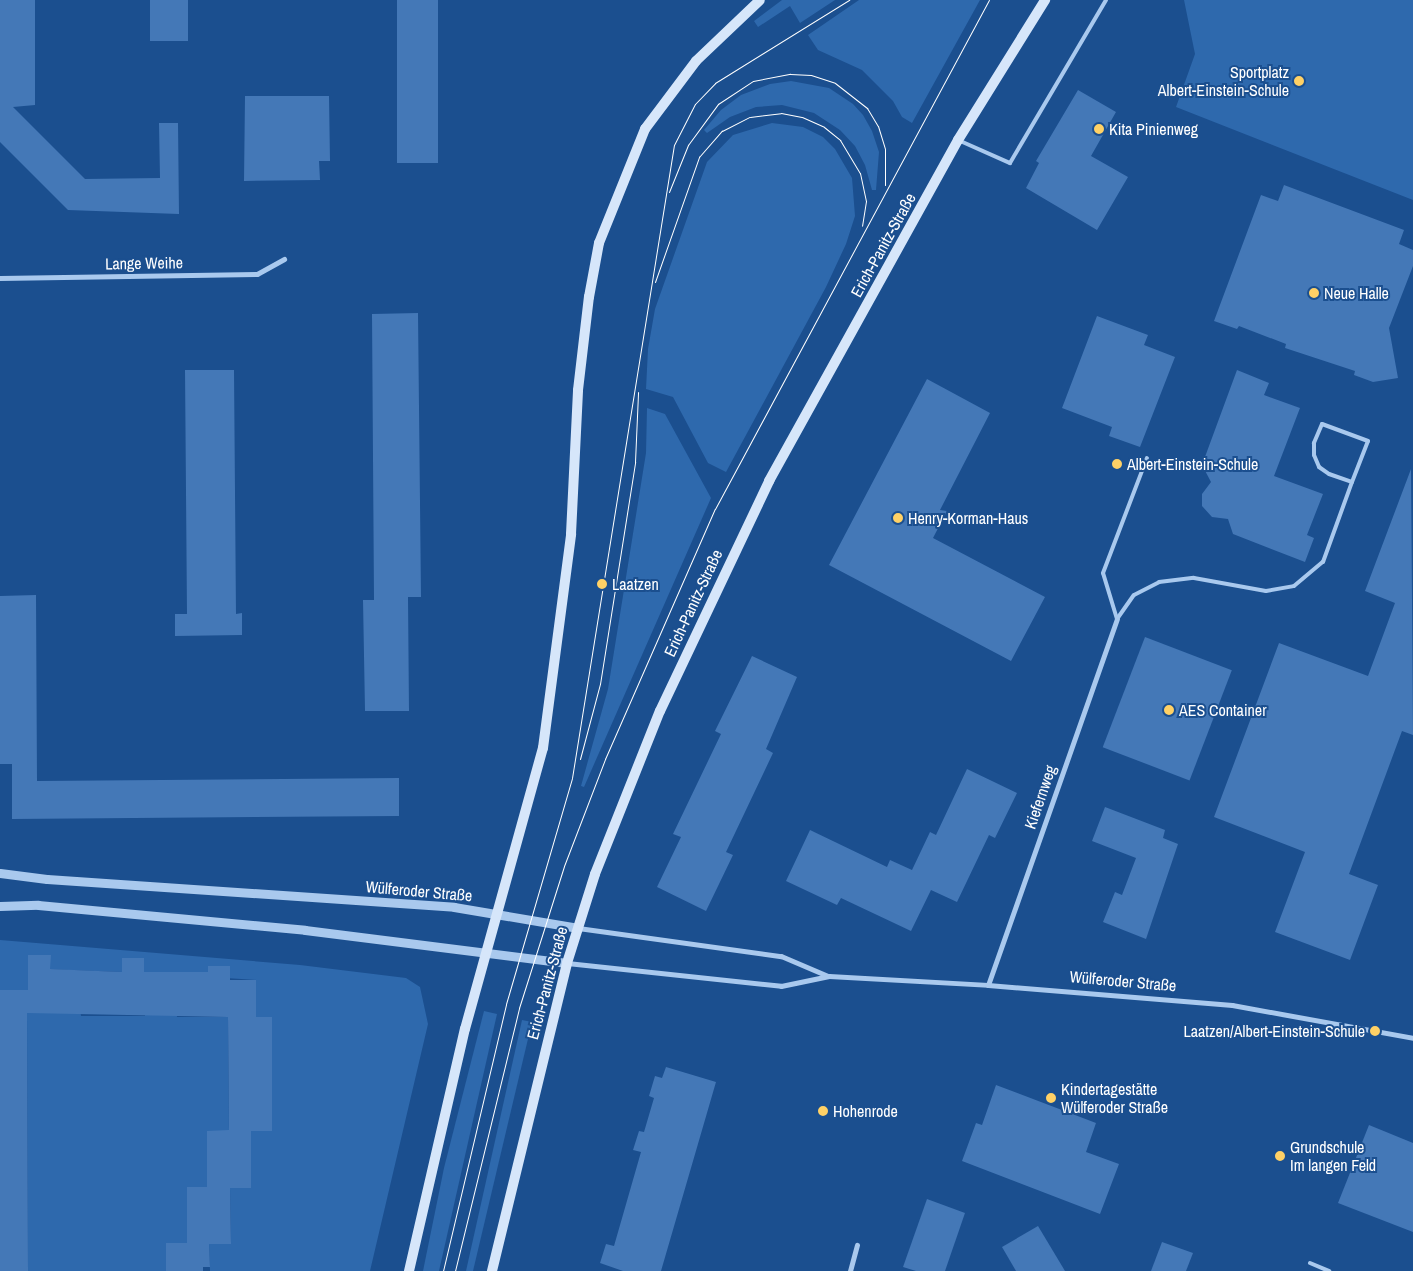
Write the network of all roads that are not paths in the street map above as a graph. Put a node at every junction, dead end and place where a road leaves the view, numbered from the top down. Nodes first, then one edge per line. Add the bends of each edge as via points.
1 (760, 0) edge
2 (1045, 0) edge
3 (1106, 0) edge
4 (958, 140) junction
5 (284, 259) dead end
6 (0, 278) edge
7 (1147, 458) dead end
8 (1352, 482) junction
9 (1116, 619) junction
10 (0, 873) edge
11 (0, 906) edge
12 (499, 915) junction
13 (578, 928) junction
14 (488, 952) junction
15 (567, 963) junction
16 (829, 976) junction
17 (988, 985) junction
18 (1413, 1038) edge
19 (857, 1245) dead end
20 (1310, 1264) dead end
21 (409, 1271) edge
22 (492, 1271) edge
23 (850, 1271) edge
24 (1329, 1271) edge

1 - 12 main road via 696,61 645,129 600,243 578,390 571,534 543,748
2 - 4 main road, Erich-Panitz-Straße
3 - 4 lane via 1010,163
4 - 13 main road, Erich-Panitz-Straße via 750,519 660,711 595,874
5 - 6 street, Lange Weihe via 257,274
7 - 9 lane via 1103,574
8 - 8 lane via 1368,441 1322,424 1314,444 1319,467
8 - 9 lane via 1323,562 1294,586 1266,591 1194,578 1159,582 1134,595
9 - 17 street, Kiefernweg
10 - 12 street, Wülferoder Straße via 454,907
11 - 14 street, Wülferoder Straße via 38,905 305,930
12 - 13 street, Wülferoder Straße
12 - 14 main road
13 - 15 main road, Erich-Panitz-Straße
13 - 16 street, Wülferoder Straße via 781,956
14 - 15 street, Wülferoder Straße
14 - 21 main road via 465,1029
15 - 16 street, Wülferoder Straße via 781,986
15 - 22 main road, Erich-Panitz-Straße
16 - 17 street, Wülferoder Straße
17 - 18 street, Wülferoder Straße via 1232,1005
19 - 23 street
20 - 24 lane

